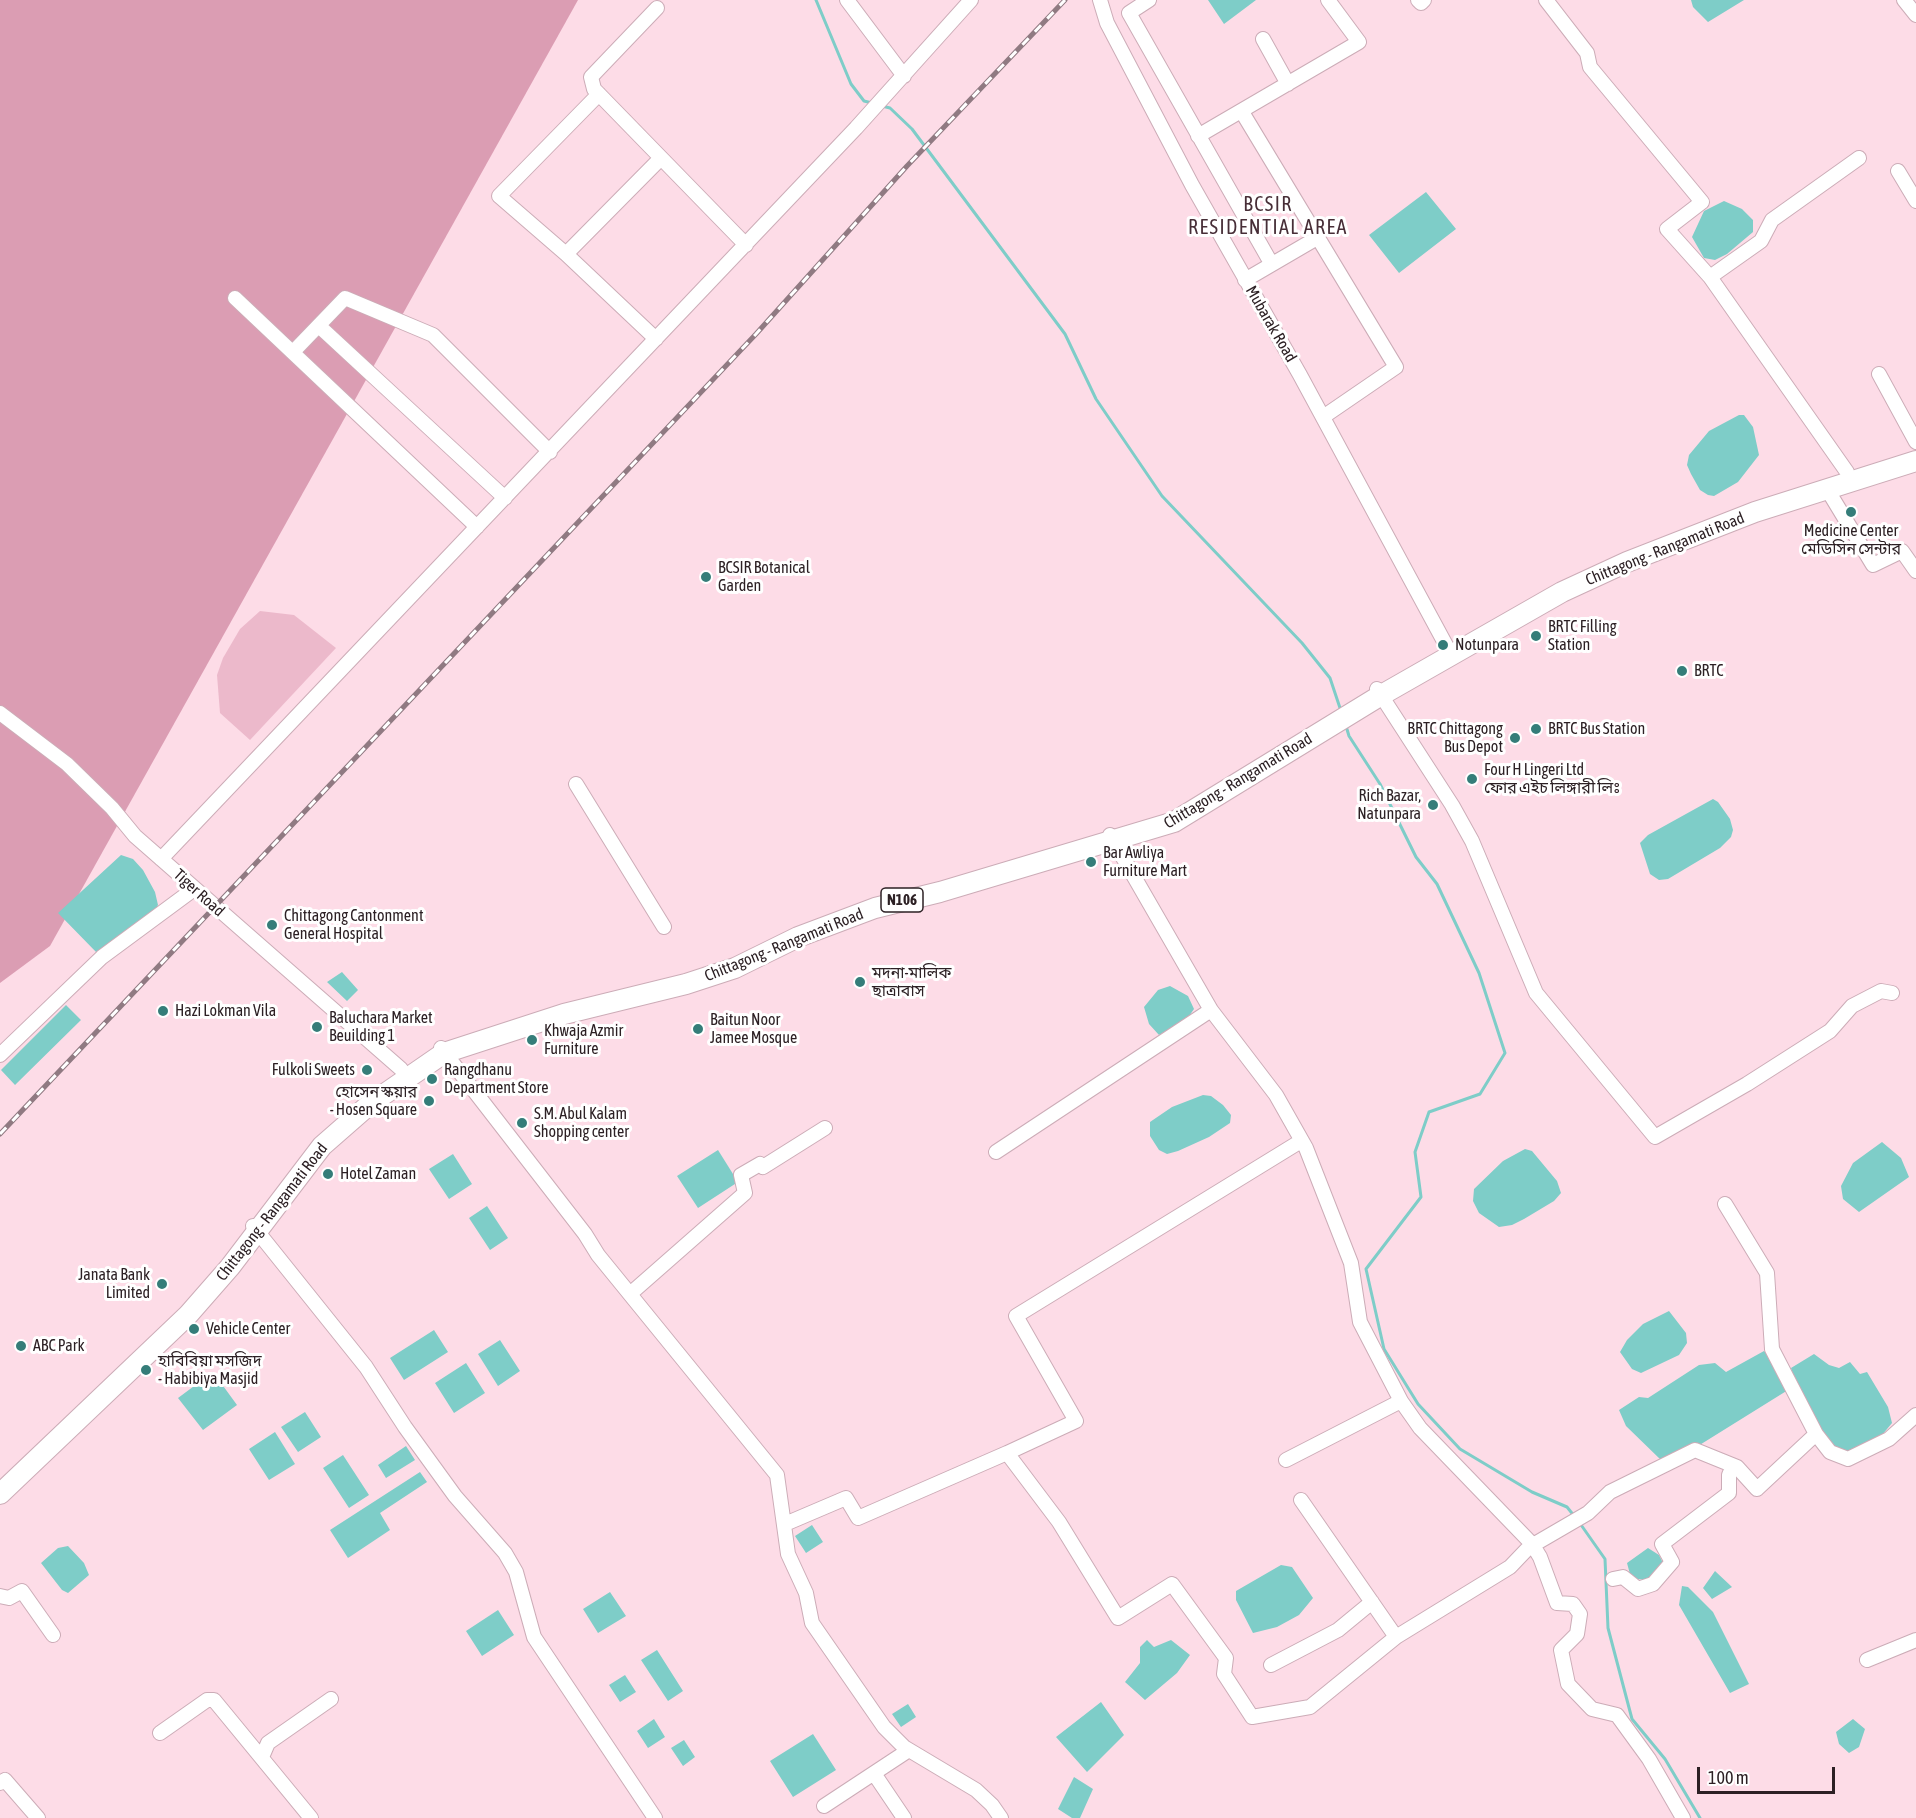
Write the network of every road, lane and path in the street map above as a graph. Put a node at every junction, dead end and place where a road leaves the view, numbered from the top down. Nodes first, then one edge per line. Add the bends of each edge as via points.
1 (847, 0) edge
2 (971, 0) edge
3 (1100, 0) edge
4 (1132, 0) edge
5 (1149, 0) edge
6 (1328, 0) edge
7 (1418, 0) edge
8 (1424, 0) edge
9 (1546, 0) edge
10 (1904, 0) edge
11 (657, 8) dead end
12 (1916, 15) edge
13 (1107, 23) junction
14 (1263, 39) dead end
15 (904, 76) junction
16 (1288, 84) junction
17 (599, 94) junction
18 (1242, 112) junction
19 (1198, 136) junction
20 (661, 158) junction
21 (1859, 158) dead end
22 (1898, 171) dead end
23 (1916, 201) edge
24 (1317, 238) junction
25 (746, 245) junction
26 (566, 254) junction
27 (1271, 263) junction
28 (1710, 277) junction
29 (1245, 280) junction
30 (235, 298) dead end
31 (319, 326) junction
32 (656, 339) junction
33 (293, 352) junction
34 (1879, 374) dead end
35 (1323, 417) junction
36 (1916, 442) edge
37 (1916, 449) edge
38 (550, 452) junction
39 (1916, 461) edge
40 (1847, 472) junction
41 (1827, 489) junction
42 (505, 498) junction
43 (477, 527) junction
44 (1916, 571) edge
45 (1447, 647) junction
46 (1379, 692) junction
47 (0, 713) edge
48 (576, 784) dead end
49 (1112, 838) junction
50 (160, 859) junction
51 (194, 889) junction
52 (664, 927) dead end
53 (1892, 993) dead end
54 (1210, 1010) junction
55 (442, 1050) junction
56 (0, 1055) edge
57 (401, 1069) junction
58 (825, 1128) dead end
59 (1301, 1141) junction
60 (996, 1152) dead end
61 (1725, 1204) dead end
62 (256, 1228) junction
63 (630, 1294) junction
64 (1401, 1401) junction
65 (1916, 1415) edge
66 (1816, 1434) junction
67 (1007, 1453) junction
68 (1286, 1460) dead end
69 (1733, 1466) junction
70 (0, 1479) edge
71 (0, 1494) edge
72 (1301, 1500) dead end
73 (784, 1524) junction
74 (1532, 1544) junction
75 (1613, 1579) dead end
76 (0, 1596) edge
77 (1372, 1602) junction
78 (53, 1635) dead end
79 (1396, 1638) junction
80 (1916, 1640) edge
81 (1867, 1660) dead end
82 (1271, 1665) dead end
83 (331, 1699) dead end
84 (160, 1733) dead end
85 (909, 1750) junction
86 (262, 1757) junction
87 (875, 1775) junction
88 (0, 1783) edge
89 (824, 1806) dead end
90 (38, 1818) edge
91 (311, 1818) edge
92 (655, 1818) edge
93 (904, 1818) edge
94 (1000, 1818) edge
95 (1683, 1818) edge

1 - 15 street
2 - 15 street
3 - 13 street, Mubarak Road
4 - 13 street
5 - 19 street via 1129,13
6 - 16 street via 1359,42
7 - 8 street
9 - 28 street via 1587,54 1590,67 1702,202 1667,229
10 - 12 street
11 - 17 street via 591,77
13 - 29 street, Mubarak Road
14 - 16 street
15 - 25 street
16 - 18 street
17 - 20 street
17 - 26 street via 499,196
18 - 19 street
18 - 24 street
19 - 27 street
20 - 25 street
20 - 26 street
21 - 28 street via 1772,220 1761,241
22 - 23 street
24 - 27 street
24 - 35 street via 1396,367
25 - 32 street
26 - 32 street
27 - 29 street
28 - 40 street
29 - 35 street, Mubarak Road
30 - 33 street
31 - 33 street
31 - 38 street via 345,298 433,335
31 - 42 street
32 - 38 street
33 - 43 street
34 - 36 street
35 - 45 street, Mubarak Road
37 - 40 highway, Chittagong - Rangamati Road / N106
38 - 42 street
39 - 41 highway, Chittagong - Rangamati Road / N106
40 - 45 highway, Chittagong - Rangamati Road / N106 via 1679,528 1613,556 1542,590
41 - 44 street via 1873,565 1902,550
41 - 46 highway, Chittagong - Rangamati Road / N106 via 1744,516 1627,562
42 - 43 street
43 - 50 street
45 - 46 highway, Chittagong - Rangamati Road / N106
46 - 49 highway, Chittagong - Rangamati Road / N106 via 1192,805
46 - 53 street via 1472,841 1536,993 1655,1137 1830,1031 1852,1006 1881,991
47 - 50 street, Tiger Road via 67,764
48 - 52 street
49 - 54 street
49 - 55 highway, Chittagong - Rangamati Road / N106 via 901,889 708,968 532,1011 487,1026
50 - 51 street, Tiger Road
51 - 56 street via 102,957
51 - 57 street, Tiger Road
54 - 59 street via 1276,1095
54 - 60 street
55 - 57 highway, Chittagong - Rangamati Road / N106
55 - 62 highway, Chittagong - Rangamati Road / N106 via 321,1146
55 - 63 street
57 - 62 highway, Chittagong - Rangamati Road / N106 via 349,1107 305,1150
58 - 63 street via 763,1167 760,1164 741,1175 744,1193
59 - 64 street via 1351,1263 1360,1322
59 - 67 street via 1016,1316 1076,1421
61 - 66 street via 1767,1273 1772,1348
62 - 70 highway, Chittagong - Rangamati Road / N106 via 179,1310
62 - 71 highway, Chittagong - Rangamati Road / N106 via 188,1315
62 - 92 street via 366,1367 455,1496 505,1553 516,1572 534,1637
63 - 73 street via 777,1475
64 - 68 street
64 - 74 street via 1420,1428
65 - 66 street via 1888,1439 1848,1459 1830,1452
66 - 69 street via 1757,1489
67 - 73 street via 858,1518 846,1498
67 - 79 street via 1059,1522 1118,1618 1172,1584 1226,1658 1224,1674 1252,1717 1310,1707
69 - 74 street via 1695,1450 1610,1492 1588,1513
69 - 75 street via 1729,1493 1662,1544 1672,1562 1653,1584 1638,1588 1623,1577
72 - 77 street
73 - 85 street via 788,1554 806,1593 812,1623 884,1727
74 - 79 street via 1510,1567
74 - 95 street via 1557,1603 1574,1604 1580,1614 1577,1634 1561,1650 1568,1684 1592,1709 1617,1715
76 - 78 street via 9,1598 22,1591
77 - 79 street
77 - 82 street via 1338,1630
80 - 81 street
83 - 86 street via 268,1743
84 - 86 street via 211,1698
85 - 87 street
85 - 94 street via 976,1790
86 - 91 street
87 - 89 street
87 - 93 street
88 - 90 street via 5,1780

